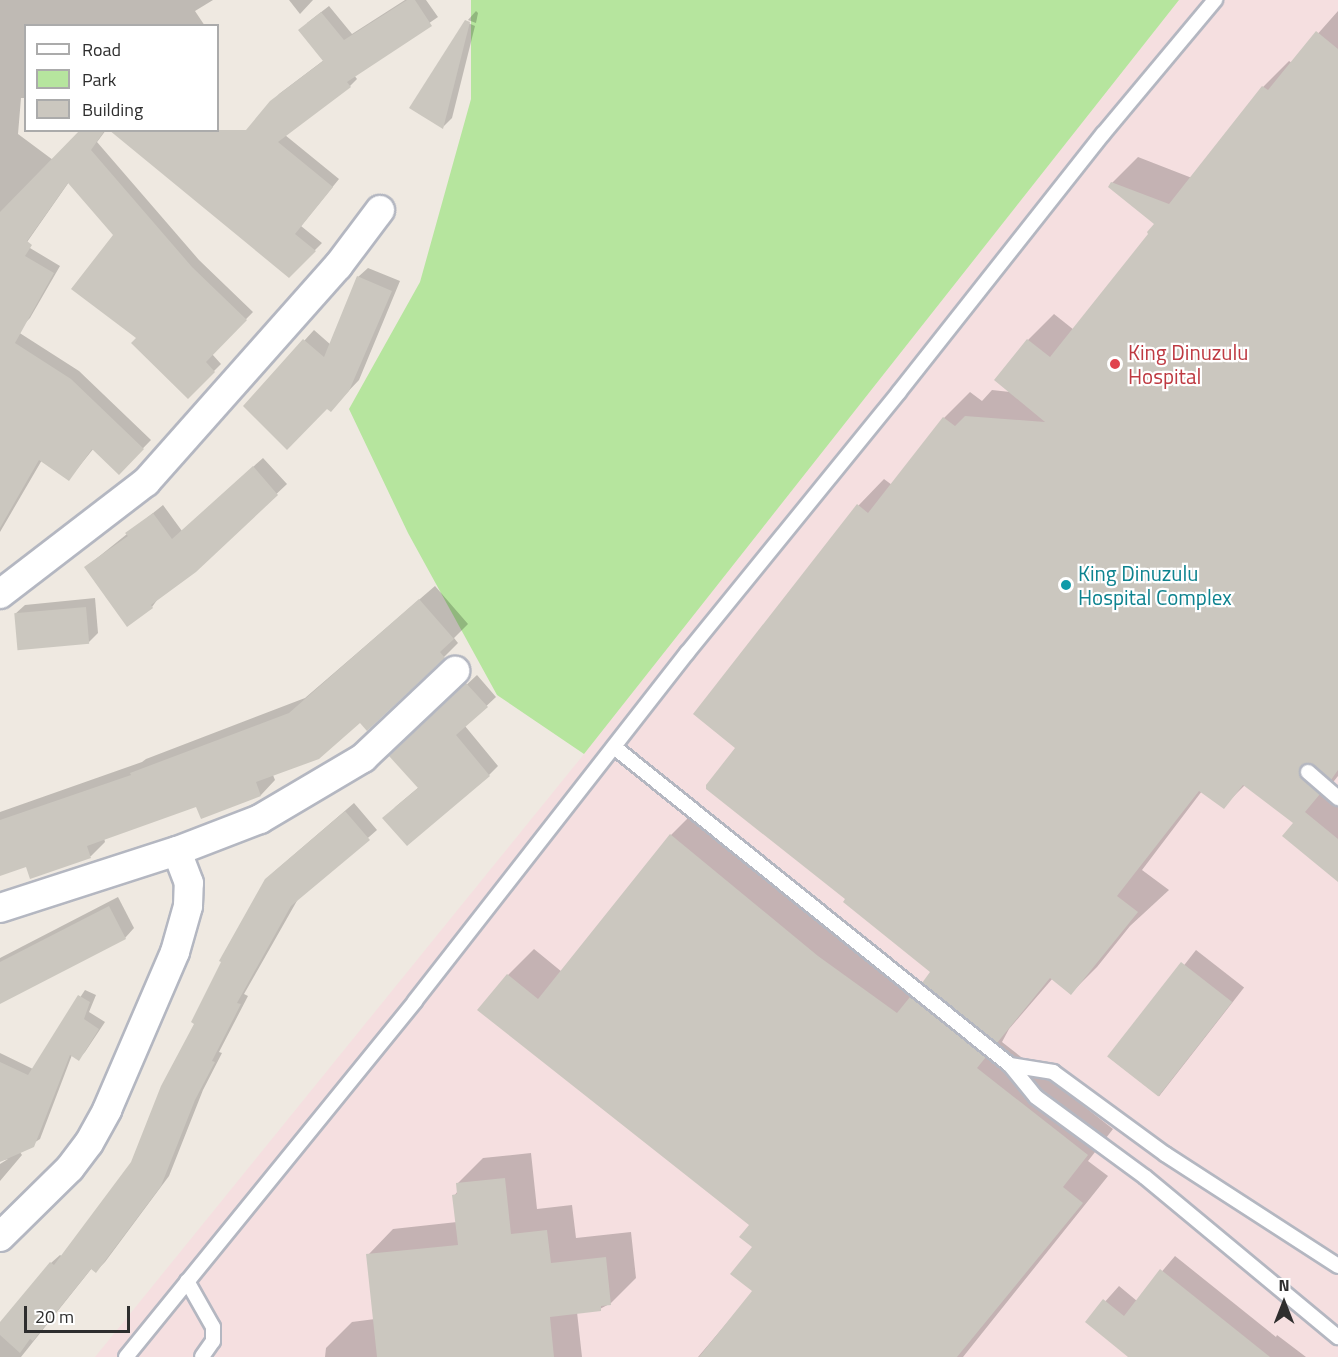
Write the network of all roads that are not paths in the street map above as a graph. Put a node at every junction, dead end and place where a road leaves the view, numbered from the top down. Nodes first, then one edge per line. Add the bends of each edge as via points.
1 (1215, 0) edge
2 (380, 210) dead end
3 (0, 594) edge
4 (455, 671) dead end
5 (614, 747) junction
6 (1308, 772) dead end
7 (1338, 798) edge
8 (177, 851) junction
9 (0, 908) edge
10 (1010, 1065) junction
11 (0, 1238) edge
12 (1338, 1266) edge
13 (187, 1281) junction
14 (1338, 1337) edge
15 (126, 1357) edge
16 (202, 1357) edge

1 - 5 lane via 1103,134
2 - 3 street via 338,266 146,482
4 - 8 street via 363,758 260,819
5 - 10 lane
5 - 13 lane via 422,992
6 - 7 lane
8 - 9 street
8 - 11 street via 189,883 182,929 106,1110 70,1168
10 - 12 lane via 1053,1072 1165,1154
10 - 14 lane via 1036,1097 1145,1177
13 - 15 lane
13 - 16 lane via 213,1327 213,1341

